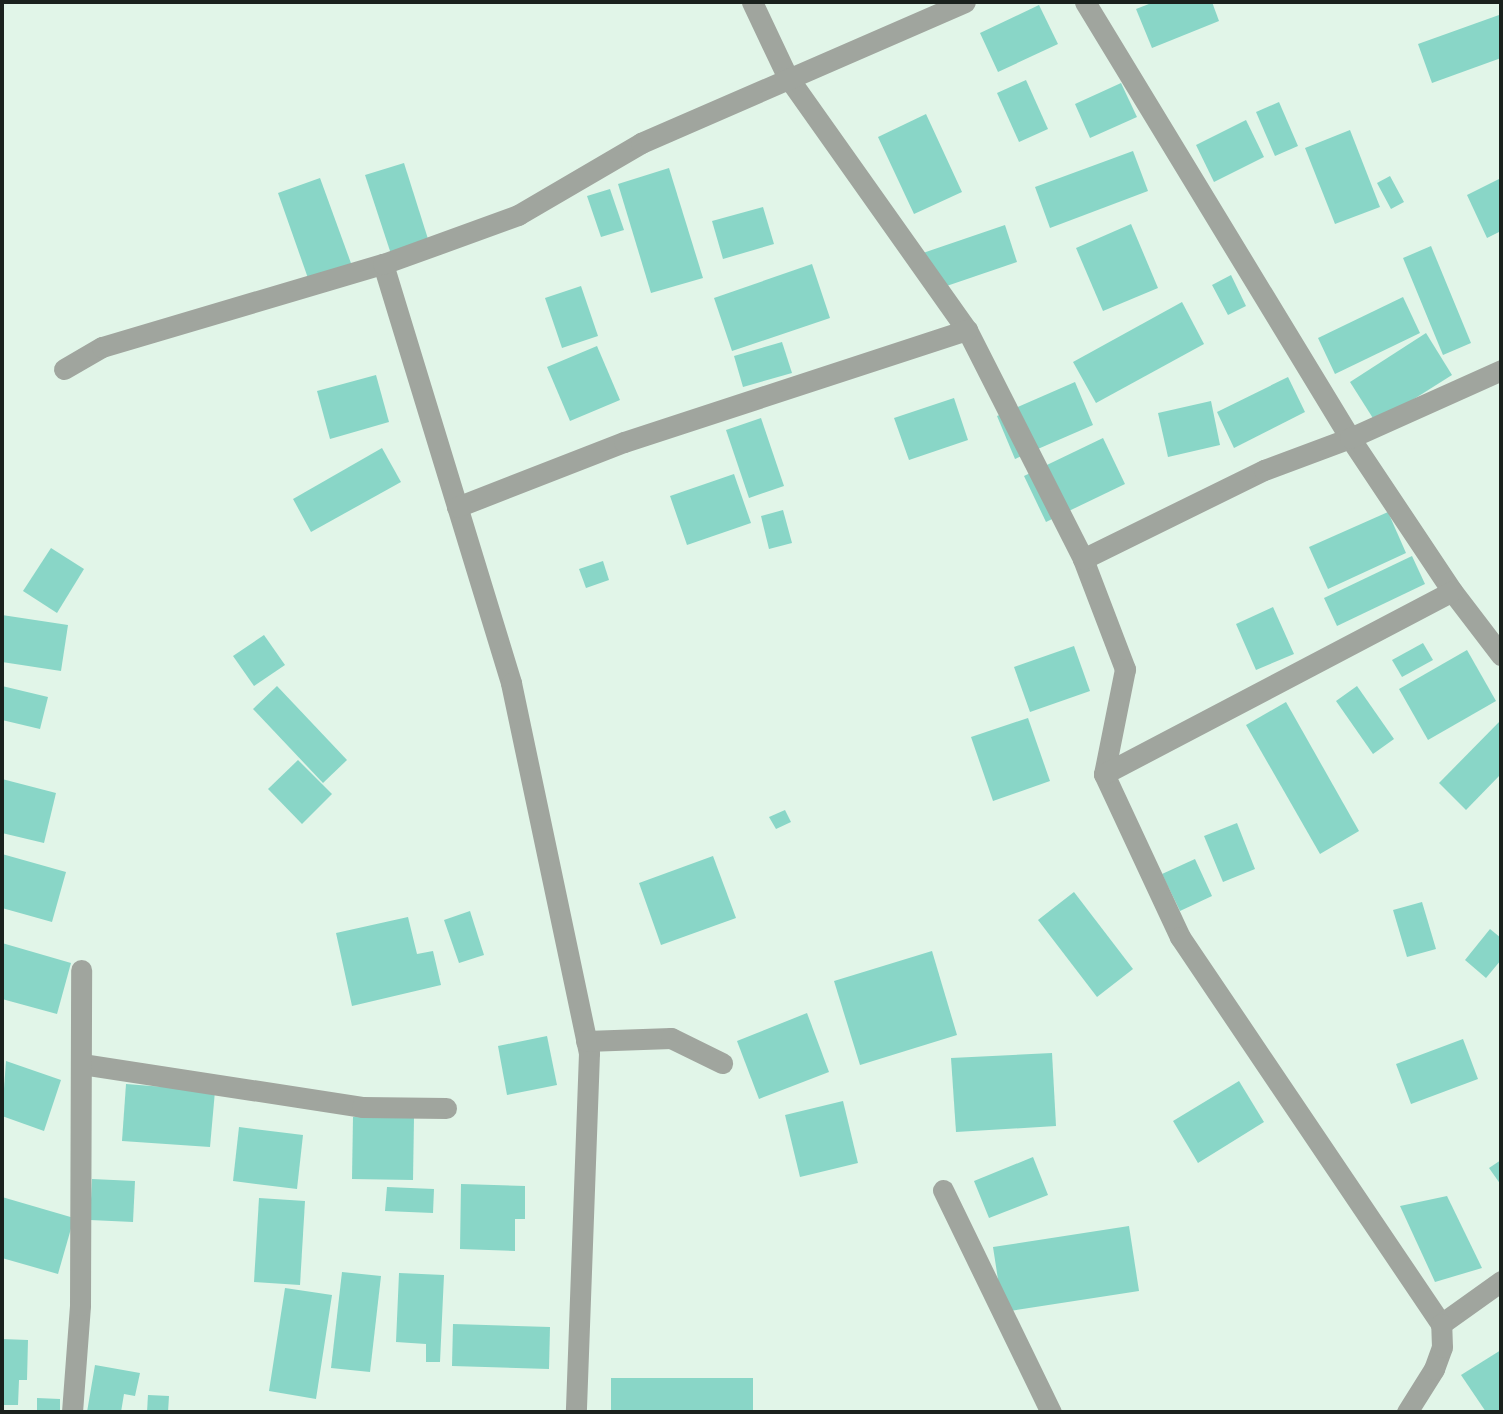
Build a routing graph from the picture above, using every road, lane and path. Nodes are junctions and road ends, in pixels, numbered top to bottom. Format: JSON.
{"nodes":[{"id":1,"x":752,"y":2,"type":"edge"},
{"id":2,"x":965,"y":2,"type":"edge"},
{"id":3,"x":1085,"y":2,"type":"edge"},
{"id":4,"x":787,"y":76,"type":"junction"},
{"id":5,"x":383,"y":264,"type":"junction"},
{"id":6,"x":967,"y":330,"type":"junction"},
{"id":7,"x":64,"y":369,"type":"dead end"},
{"id":8,"x":1501,"y":370,"type":"edge"},
{"id":9,"x":1350,"y":438,"type":"junction"},
{"id":10,"x":457,"y":507,"type":"junction"},
{"id":11,"x":1083,"y":559,"type":"junction"},
{"id":12,"x":1452,"y":591,"type":"junction"},
{"id":13,"x":1501,"y":654,"type":"edge"},
{"id":14,"x":1104,"y":774,"type":"junction"},
{"id":15,"x":80,"y":970,"type":"dead end"},
{"id":16,"x":586,"y":1041,"type":"junction"},
{"id":17,"x":722,"y":1063,"type":"dead end"},
{"id":18,"x":82,"y":1064,"type":"junction"},
{"id":19,"x":446,"y":1108,"type":"dead end"},
{"id":20,"x":943,"y":1190,"type":"dead end"},
{"id":21,"x":1501,"y":1281,"type":"edge"},
{"id":22,"x":1441,"y":1324,"type":"junction"},
{"id":23,"x":72,"y":1412,"type":"edge"},
{"id":24,"x":576,"y":1412,"type":"edge"},
{"id":25,"x":1052,"y":1412,"type":"edge"},
{"id":26,"x":1407,"y":1412,"type":"edge"}],
"edges":[{"from":1,"to":4,"type":"street"},
{"from":2,"to":4,"type":"street"},
{"from":3,"to":9,"type":"street"},
{"from":4,"to":5,"type":"street"},
{"from":4,"to":6,"type":"street"},
{"from":5,"to":7,"type":"street"},
{"from":5,"to":10,"type":"street"},
{"from":6,"to":10,"type":"street"},
{"from":6,"to":11,"type":"street"},
{"from":8,"to":9,"type":"street"},
{"from":9,"to":11,"type":"street"},
{"from":9,"to":12,"type":"street"},
{"from":10,"to":16,"type":"street"},
{"from":11,"to":14,"type":"street"},
{"from":12,"to":13,"type":"street"},
{"from":12,"to":14,"type":"street"},
{"from":14,"to":22,"type":"street"},
{"from":15,"to":18,"type":"street"},
{"from":16,"to":17,"type":"street"},
{"from":16,"to":24,"type":"street"},
{"from":18,"to":19,"type":"street"},
{"from":18,"to":23,"type":"street"},
{"from":20,"to":25,"type":"street"},
{"from":21,"to":22,"type":"street"},
{"from":22,"to":26,"type":"street"}]}
